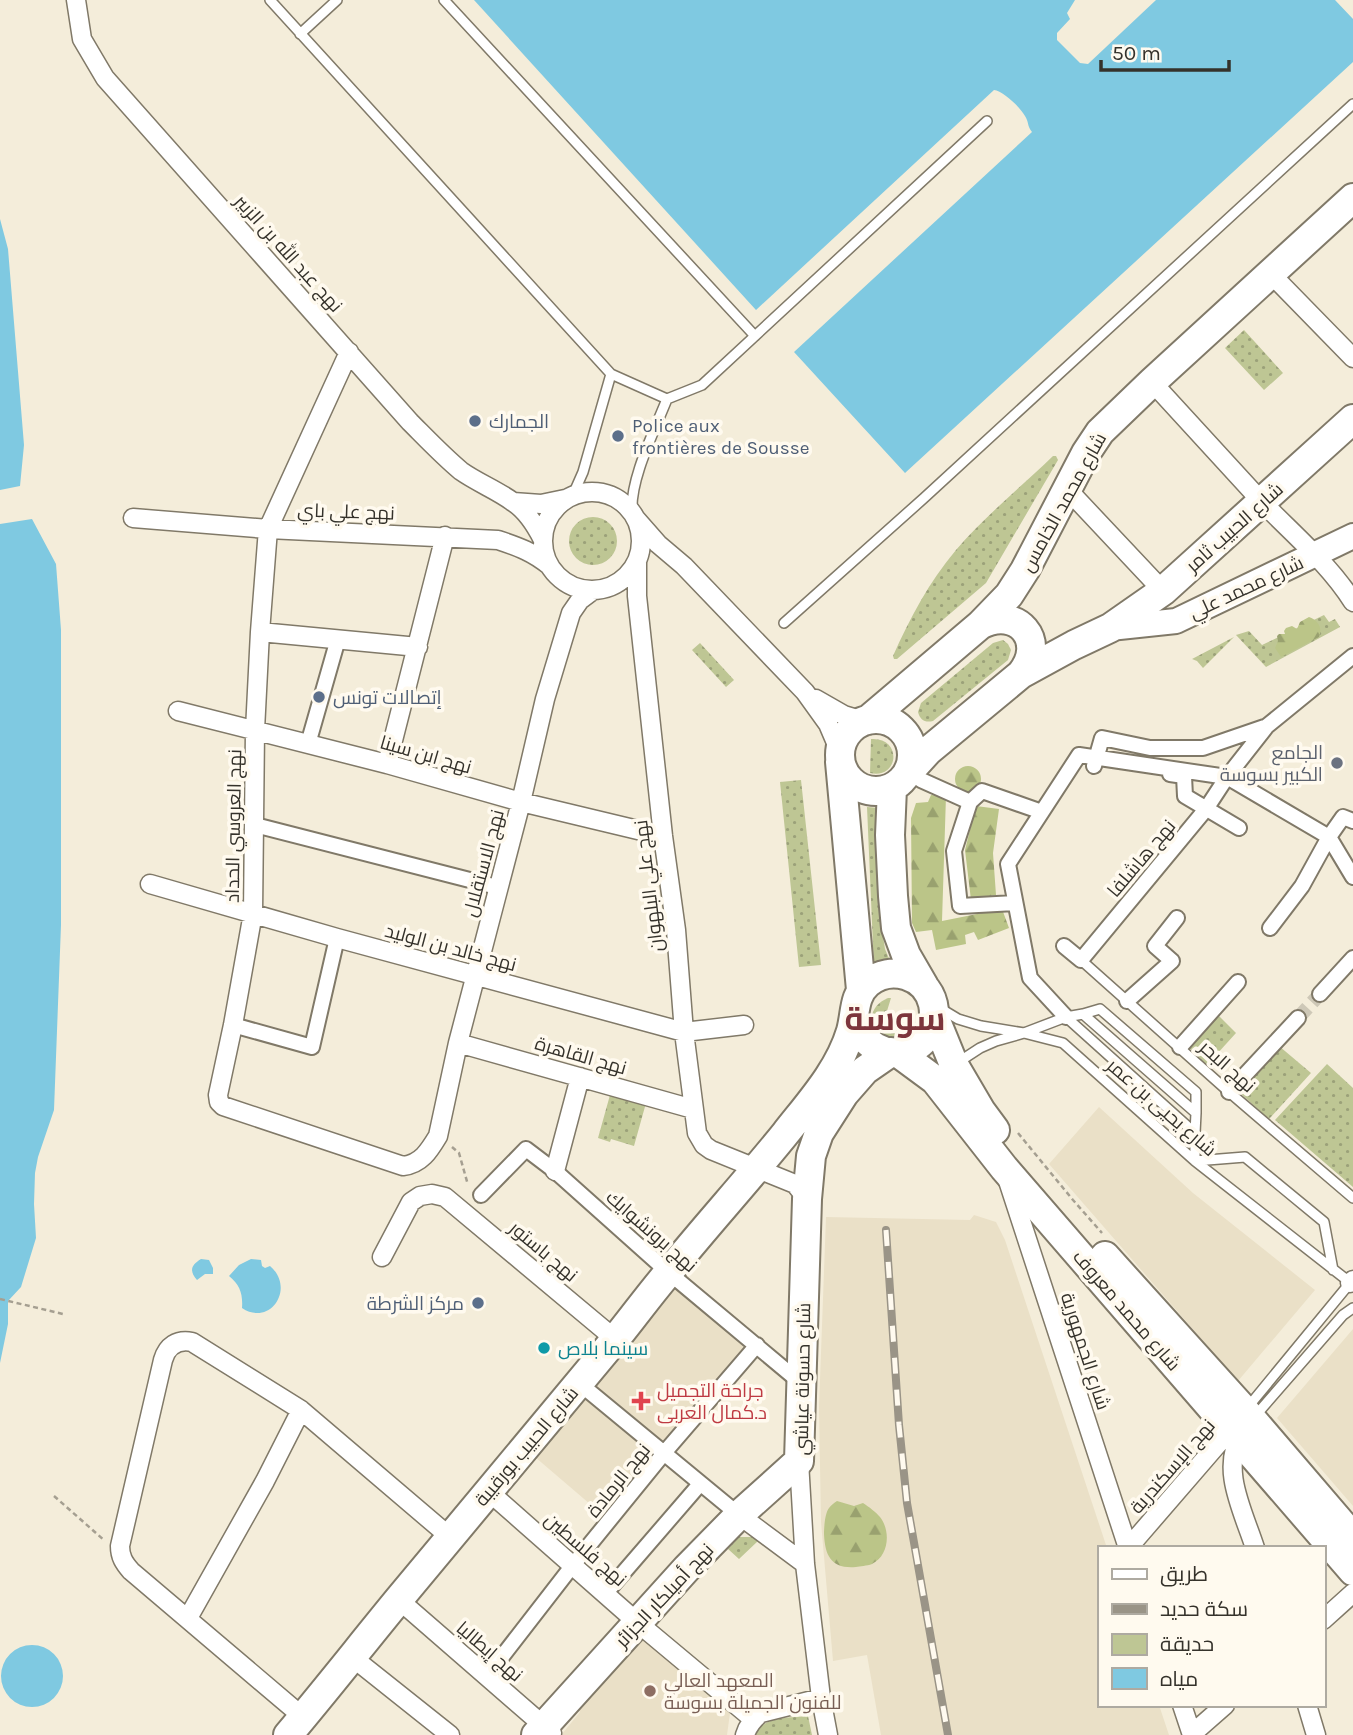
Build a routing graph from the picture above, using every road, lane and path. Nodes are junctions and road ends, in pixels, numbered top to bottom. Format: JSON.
{"nodes":[{"id":1,"x":76,"y":0,"type":"edge"},
{"id":2,"x":270,"y":0,"type":"edge"},
{"id":3,"x":337,"y":0,"type":"edge"},
{"id":4,"x":444,"y":0,"type":"edge"},
{"id":5,"x":300,"y":34,"type":"junction"},
{"id":6,"x":1353,"y":104,"type":"edge"},
{"id":7,"x":987,"y":121,"type":"dead end"},
{"id":8,"x":1353,"y":198,"type":"edge"},
{"id":9,"x":1271,"y":274,"type":"junction"},
{"id":10,"x":755,"y":336,"type":"junction"},
{"id":11,"x":349,"y":352,"type":"junction"},
{"id":12,"x":1353,"y":358,"type":"edge"},
{"id":13,"x":611,"y":374,"type":"junction"},
{"id":14,"x":1152,"y":382,"type":"junction"},
{"id":15,"x":667,"y":400,"type":"junction"},
{"id":16,"x":1353,"y":419,"type":"edge"},
{"id":17,"x":1068,"y":490,"type":"junction"},
{"id":18,"x":570,"y":498,"type":"junction"},
{"id":19,"x":513,"y":502,"type":"junction"},
{"id":20,"x":1262,"y":502,"type":"junction"},
{"id":21,"x":634,"y":515,"type":"junction"},
{"id":22,"x":133,"y":518,"type":"dead end"},
{"id":23,"x":268,"y":529,"type":"junction"},
{"id":24,"x":1353,"y":536,"type":"edge"},
{"id":25,"x":445,"y":537,"type":"junction"},
{"id":26,"x":543,"y":540,"type":"junction"},
{"id":27,"x":1314,"y":555,"type":"junction"},
{"id":28,"x":638,"y":558,"type":"junction"},
{"id":29,"x":550,"y":566,"type":"junction"},
{"id":30,"x":684,"y":566,"type":"junction"},
{"id":31,"x":563,"y":581,"type":"junction"},
{"id":32,"x":592,"y":590,"type":"junction"},
{"id":33,"x":1163,"y":591,"type":"junction"},
{"id":34,"x":1353,"y":602,"type":"edge"},
{"id":35,"x":571,"y":613,"type":"junction"},
{"id":36,"x":784,"y":623,"type":"dead end"},
{"id":37,"x":980,"y":625,"type":"junction"},
{"id":38,"x":1110,"y":628,"type":"junction"},
{"id":39,"x":260,"y":632,"type":"junction"},
{"id":40,"x":338,"y":639,"type":"junction"},
{"id":41,"x":418,"y":647,"type":"junction"},
{"id":42,"x":1353,"y":656,"type":"edge"},
{"id":43,"x":1021,"y":674,"type":"junction"},
{"id":44,"x":805,"y":692,"type":"junction"},
{"id":45,"x":178,"y":711,"type":"dead end"},
{"id":46,"x":866,"y":720,"type":"junction"},
{"id":47,"x":1266,"y":726,"type":"junction"},
{"id":48,"x":255,"y":730,"type":"junction"},
{"id":49,"x":308,"y":744,"type":"junction"},
{"id":50,"x":840,"y":757,"type":"junction"},
{"id":51,"x":1095,"y":762,"type":"junction"},
{"id":52,"x":387,"y":764,"type":"junction"},
{"id":53,"x":1227,"y":777,"type":"junction"},
{"id":54,"x":906,"y":781,"type":"junction"},
{"id":55,"x":521,"y":802,"type":"junction"},
{"id":56,"x":970,"y":802,"type":"junction"},
{"id":57,"x":1206,"y":809,"type":"junction"},
{"id":58,"x":1042,"y":812,"type":"junction"},
{"id":59,"x":1353,"y":821,"type":"edge"},
{"id":60,"x":255,"y":825,"type":"junction"},
{"id":61,"x":1239,"y":828,"type":"dead end"},
{"id":62,"x":663,"y":836,"type":"junction"},
{"id":63,"x":1329,"y":837,"type":"junction"},
{"id":64,"x":1353,"y":877,"type":"edge"},
{"id":65,"x":150,"y":884,"type":"dead end"},
{"id":66,"x":498,"y":887,"type":"junction"},
{"id":67,"x":1016,"y":903,"type":"junction"},
{"id":68,"x":253,"y":913,"type":"junction"},
{"id":69,"x":1177,"y":918,"type":"dead end"},
{"id":70,"x":1270,"y":928,"type":"dead end"},
{"id":71,"x":337,"y":938,"type":"junction"},
{"id":72,"x":1064,"y":946,"type":"dead end"},
{"id":73,"x":1353,"y":958,"type":"edge"},
{"id":74,"x":1081,"y":960,"type":"junction"},
{"id":75,"x":476,"y":975,"type":"junction"},
{"id":76,"x":1238,"y":982,"type":"dead end"},
{"id":77,"x":861,"y":990,"type":"junction"},
{"id":78,"x":1320,"y":993,"type":"tunnel mouth"},
{"id":79,"x":929,"y":1000,"type":"junction"},
{"id":80,"x":1127,"y":1000,"type":"junction"},
{"id":81,"x":1083,"y":1014,"type":"junction"},
{"id":82,"x":854,"y":1017,"type":"junction"},
{"id":83,"x":1066,"y":1017,"type":"junction"},
{"id":84,"x":1298,"y":1018,"type":"tunnel mouth"},
{"id":85,"x":744,"y":1025,"type":"dead end"},
{"id":86,"x":233,"y":1026,"type":"junction"},
{"id":87,"x":684,"y":1032,"type":"junction"},
{"id":88,"x":1024,"y":1033,"type":"junction"},
{"id":89,"x":458,"y":1043,"type":"junction"},
{"id":90,"x":1180,"y":1047,"type":"junction"},
{"id":91,"x":894,"y":1052,"type":"junction"},
{"id":92,"x":944,"y":1072,"type":"junction"},
{"id":93,"x":580,"y":1077,"type":"junction"},
{"id":94,"x":1229,"y":1091,"type":"junction"},
{"id":95,"x":693,"y":1108,"type":"junction"},
{"id":96,"x":1196,"y":1113,"type":"junction"},
{"id":97,"x":1017,"y":1132,"type":"dead end"},
{"id":98,"x":1195,"y":1133,"type":"junction"},
{"id":99,"x":438,"y":1136,"type":"junction"},
{"id":100,"x":420,"y":1160,"type":"joint"},
{"id":101,"x":1195,"y":1161,"type":"junction"},
{"id":102,"x":758,"y":1168,"type":"junction"},
{"id":103,"x":1004,"y":1168,"type":"junction"},
{"id":104,"x":555,"y":1171,"type":"junction"},
{"id":105,"x":481,"y":1195,"type":"joint"},
{"id":106,"x":1353,"y":1198,"type":"edge"},
{"id":107,"x":807,"y":1199,"type":"junction"},
{"id":108,"x":1106,"y":1238,"type":"dead end"},
{"id":109,"x":382,"y":1257,"type":"dead end"},
{"id":110,"x":1333,"y":1270,"type":"junction"},
{"id":111,"x":668,"y":1272,"type":"junction"},
{"id":112,"x":1352,"y":1283,"type":"edge"},
{"id":113,"x":0,"y":1299,"type":"edge"},
{"id":114,"x":1353,"y":1308,"type":"edge"},
{"id":115,"x":63,"y":1314,"type":"dead end"},
{"id":116,"x":615,"y":1339,"type":"junction"},
{"id":117,"x":757,"y":1345,"type":"junction"},
{"id":118,"x":579,"y":1383,"type":"junction"},
{"id":119,"x":803,"y":1384,"type":"junction"},
{"id":120,"x":301,"y":1410,"type":"junction"},
{"id":121,"x":1242,"y":1425,"type":"junction"},
{"id":122,"x":664,"y":1453,"type":"junction"},
{"id":123,"x":799,"y":1461,"type":"junction"},
{"id":124,"x":700,"y":1484,"type":"junction"},
{"id":125,"x":488,"y":1491,"type":"junction"},
{"id":126,"x":54,"y":1496,"type":"dead end"},
{"id":127,"x":739,"y":1516,"type":"junction"},
{"id":128,"x":450,"y":1537,"type":"junction"},
{"id":129,"x":1353,"y":1537,"type":"edge"},
{"id":130,"x":1127,"y":1546,"type":"edge"},
{"id":131,"x":1130,"y":1546,"type":"edge"},
{"id":132,"x":1254,"y":1546,"type":"edge"},
{"id":133,"x":120,"y":1555,"type":"junction"},
{"id":134,"x":805,"y":1564,"type":"junction"},
{"id":135,"x":573,"y":1565,"type":"junction"},
{"id":136,"x":1353,"y":1571,"type":"edge"},
{"id":137,"x":1353,"y":1593,"type":"edge"},
{"id":138,"x":605,"y":1594,"type":"junction"},
{"id":139,"x":399,"y":1600,"type":"junction"},
{"id":140,"x":188,"y":1618,"type":"junction"},
{"id":141,"x":1325,"y":1618,"type":"edge"},
{"id":142,"x":638,"y":1623,"type":"junction"},
{"id":143,"x":352,"y":1657,"type":"junction"},
{"id":144,"x":488,"y":1676,"type":"junction"},
{"id":145,"x":821,"y":1698,"type":"junction"},
{"id":146,"x":1183,"y":1707,"type":"edge"},
{"id":147,"x":1223,"y":1707,"type":"edge"},
{"id":148,"x":1308,"y":1707,"type":"edge"},
{"id":149,"x":296,"y":1726,"type":"edge"},
{"id":150,"x":749,"y":1727,"type":"edge"},
{"id":151,"x":545,"y":1732,"type":"edge"},
{"id":152,"x":450,"y":1735,"type":"edge"},
{"id":153,"x":828,"y":1735,"type":"edge"},
{"id":154,"x":1192,"y":1735,"type":"edge"},
{"id":155,"x":1317,"y":1735,"type":"edge"}],
"edges":[{"from":1,"to":11,"type":"street","name":"نهج عبد الله بن الزبير"},
{"from":2,"to":5,"type":"lane"},
{"from":3,"to":5,"type":"lane"},
{"from":4,"to":10,"type":"lane"},
{"from":5,"to":13,"type":"lane"},
{"from":6,"to":36,"type":"lane"},
{"from":7,"to":10,"type":"lane"},
{"from":8,"to":9,"type":"main road","name":"شارع محمد الخامس"},
{"from":9,"to":12,"type":"street"},
{"from":9,"to":14,"type":"main road","name":"شارع محمد الخامس"},
{"from":10,"to":15,"type":"lane"},
{"from":11,"to":19,"type":"street","name":"نهج عبد الله بن الزبير"},
{"from":11,"to":23,"type":"street","name":"نهج العروسي الحداد"},
{"from":13,"to":15,"type":"lane"},
{"from":13,"to":18,"type":"lane"},
{"from":14,"to":17,"type":"main road","name":"شارع محمد الخامس"},
{"from":14,"to":20,"type":"street"},
{"from":15,"to":21,"type":"lane"},
{"from":16,"to":20,"type":"main road","name":"شارع الحبيب ثامر"},
{"from":17,"to":33,"type":"street"},
{"from":17,"to":37,"type":"main road","name":"شارع محمد الخامس"},
{"from":18,"to":19,"type":"street","name":"نهج عبد الله بن الزبير"},
{"from":18,"to":21,"type":"street"},
{"from":18,"to":26,"type":"street"},
{"from":19,"to":26,"type":"street","name":"نهج عبد الله بن الزبير"},
{"from":20,"to":27,"type":"street"},
{"from":20,"to":33,"type":"main road","name":"شارع الحبيب ثامر"},
{"from":21,"to":28,"type":"street"},
{"from":21,"to":30,"type":"street"},
{"from":22,"to":23,"type":"street","name":"نهج علي باي"},
{"from":23,"to":25,"type":"street","name":"نهج علي باي"},
{"from":23,"to":39,"type":"street","name":"نهج العروسي الحداد"},
{"from":24,"to":27,"type":"main road","name":"شارع محمد علي"},
{"from":25,"to":29,"type":"street","name":"نهج علي باي"},
{"from":25,"to":41,"type":"street"},
{"from":26,"to":29,"type":"street"},
{"from":27,"to":34,"type":"street"},
{"from":27,"to":38,"type":"main road","name":"شارع محمد علي"},
{"from":28,"to":30,"type":"street"},
{"from":28,"to":32,"type":"street"},
{"from":28,"to":62,"type":"street","name":"نهج علي البلهوان"},
{"from":29,"to":31,"type":"street"},
{"from":30,"to":44,"type":"street"},
{"from":31,"to":32,"type":"street"},
{"from":31,"to":35,"type":"street"},
{"from":32,"to":35,"type":"street","name":"نهج الاستقلال"},
{"from":33,"to":38,"type":"main road","name":"شارع الحبيب ثامر"},
{"from":35,"to":55,"type":"street","name":"نهج الاستقلال"},
{"from":37,"to":43,"type":"main road"},
{"from":37,"to":46,"type":"main road","name":"شارع محمد الخامس"},
{"from":38,"to":43,"type":"main road","name":"شارع محمد علي"},
{"from":39,"to":40,"type":"street"},
{"from":39,"to":48,"type":"street","name":"نهج العروسي الحداد"},
{"from":40,"to":41,"type":"street"},
{"from":40,"to":49,"type":"street"},
{"from":41,"to":52,"type":"street"},
{"from":42,"to":47,"type":"street"},
{"from":43,"to":54,"type":"main road","name":"شارع محمد علي"},
{"from":44,"to":46,"type":"street"},
{"from":44,"to":50,"type":"street"},
{"from":45,"to":48,"type":"street","name":"نهج ابن سينا"},
{"from":46,"to":50,"type":"main road"},
{"from":46,"to":54,"type":"main road"},
{"from":47,"to":51,"type":"street"},
{"from":47,"to":53,"type":"street","name":"نهج هاشلفا"},
{"from":48,"to":49,"type":"street","name":"نهج ابن سينا"},
{"from":48,"to":60,"type":"street","name":"نهج العروسي الحداد"},
{"from":49,"to":52,"type":"street","name":"نهج ابن سينا"},
{"from":50,"to":54,"type":"main road"},
{"from":50,"to":77,"type":"main road"},
{"from":51,"to":53,"type":"street"},
{"from":51,"to":57,"type":"street"},
{"from":51,"to":58,"type":"street"},
{"from":52,"to":55,"type":"street","name":"نهج ابن سينا"},
{"from":53,"to":57,"type":"street","name":"نهج هاشلفا"},
{"from":53,"to":63,"type":"street"},
{"from":54,"to":56,"type":"street"},
{"from":54,"to":79,"type":"main road","name":"شارع محمد معروف"},
{"from":55,"to":62,"type":"street","name":"نهج ابن سينا"},
{"from":55,"to":66,"type":"street","name":"نهج الاستقلال"},
{"from":56,"to":58,"type":"street"},
{"from":56,"to":67,"type":"street"},
{"from":57,"to":61,"type":"street"},
{"from":57,"to":74,"type":"street","name":"نهج هاشلفا"},
{"from":58,"to":67,"type":"street"},
{"from":59,"to":63,"type":"street"},
{"from":60,"to":66,"type":"street"},
{"from":60,"to":68,"type":"street","name":"نهج العروسي الحداد"},
{"from":62,"to":87,"type":"street","name":"نهج علي البلهوان"},
{"from":63,"to":64,"type":"street"},
{"from":63,"to":70,"type":"street"},
{"from":65,"to":68,"type":"street","name":"نهج خالد بن الوليد"},
{"from":66,"to":75,"type":"street","name":"نهج الاستقلال"},
{"from":67,"to":83,"type":"street"},
{"from":68,"to":71,"type":"street","name":"نهج خالد بن الوليد"},
{"from":68,"to":86,"type":"street","name":"نهج العروسي الحداد"},
{"from":69,"to":80,"type":"street"},
{"from":71,"to":75,"type":"street","name":"نهج خالد بن الوليد"},
{"from":71,"to":86,"type":"street"},
{"from":72,"to":74,"type":"street"},
{"from":73,"to":78,"type":"street"},
{"from":74,"to":80,"type":"lane","name":"نهج البحر"},
{"from":75,"to":87,"type":"street","name":"نهج خالد بن الوليد"},
{"from":75,"to":89,"type":"street","name":"نهج الاستقلال"},
{"from":76,"to":90,"type":"street"},
{"from":77,"to":79,"type":"main road"},
{"from":77,"to":82,"type":"main road"},
{"from":79,"to":88,"type":"lane","name":"شارع يحيى بن عمر"},
{"from":79,"to":91,"type":"main road"},
{"from":79,"to":92,"type":"main road","name":"شارع محمد معروف"},
{"from":80,"to":90,"type":"lane","name":"نهج البحر"},
{"from":81,"to":83,"type":"lane"},
{"from":81,"to":96,"type":"lane"},
{"from":81,"to":96,"type":"lane"},
{"from":82,"to":91,"type":"main road"},
{"from":82,"to":102,"type":"main road","name":"شارع الحبيب بورقيبة"},
{"from":83,"to":88,"type":"lane"},
{"from":83,"to":98,"type":"lane"},
{"from":84,"to":94,"type":"street"},
{"from":85,"to":87,"type":"street","name":"نهج خالد بن الوليد"},
{"from":86,"to":100,"type":"street","name":"نهج العروسي الحداد"},
{"from":87,"to":95,"type":"street","name":"نهج علي البلهوان"},
{"from":88,"to":92,"type":"lane"},
{"from":88,"to":101,"type":"lane","name":"شارع يحيى بن عمر"},
{"from":89,"to":93,"type":"street","name":"نهج القاهرة"},
{"from":89,"to":99,"type":"street","name":"نهج الاستقلال"},
{"from":90,"to":94,"type":"lane","name":"نهج البحر"},
{"from":91,"to":92,"type":"main road","name":"شارع محمد معروف"},
{"from":91,"to":107,"type":"main road","name":"شارع حسونة عياشي"},
{"from":92,"to":103,"type":"main road","name":"شارع محمد معروف"},
{"from":92,"to":121,"type":"main road","name":"شارع محمد معروف"},
{"from":93,"to":95,"type":"street","name":"نهج القاهرة"},
{"from":93,"to":104,"type":"street"},
{"from":94,"to":106,"type":"lane","name":"نهج البحر"},
{"from":95,"to":102,"type":"street","name":"نهج علي البلهوان"},
{"from":96,"to":98,"type":"lane"},
{"from":97,"to":108,"type":"path"},
{"from":98,"to":101,"type":"lane"},
{"from":99,"to":100,"type":"street","name":"نهج الاستقلال"},
{"from":99,"to":105,"type":"path"},
{"from":101,"to":110,"type":"lane","name":"شارع يحيى بن عمر"},
{"from":101,"to":110,"type":"lane"},
{"from":102,"to":107,"type":"street"},
{"from":102,"to":111,"type":"main road","name":"شارع الحبيب بورقيبة"},
{"from":103,"to":121,"type":"main road","name":"شارع محمد معروف"},
{"from":103,"to":130,"type":"street","name":"شارع الجمهورية"},
{"from":104,"to":105,"type":"street","name":"نهج برونشوايك"},
{"from":104,"to":111,"type":"street","name":"نهج برونشوايك"},
{"from":107,"to":119,"type":"main road","name":"شارع حسونة عياشي"},
{"from":109,"to":116,"type":"street","name":"نهج باستور"},
{"from":110,"to":112,"type":"lane","name":"شارع يحيى بن عمر"},
{"from":111,"to":116,"type":"main road","name":"شارع الحبيب بورقيبة"},
{"from":111,"to":117,"type":"street","name":"نهج برونشوايك"},
{"from":112,"to":121,"type":"lane"},
{"from":113,"to":115,"type":"path"},
{"from":114,"to":121,"type":"lane"},
{"from":116,"to":118,"type":"main road","name":"شارع الحبيب بورقيبة"},
{"from":117,"to":119,"type":"street","name":"نهج برونشوايك"},
{"from":117,"to":122,"type":"street","name":"نهج الرمادة"},
{"from":118,"to":122,"type":"street"},
{"from":118,"to":125,"type":"main road","name":"شارع الحبيب بورقيبة"},
{"from":119,"to":123,"type":"main road","name":"شارع حسونة عياشي"},
{"from":120,"to":128,"type":"street"},
{"from":120,"to":133,"type":"street"},
{"from":120,"to":140,"type":"street"},
{"from":121,"to":129,"type":"main road","name":"شارع محمد معروف"},
{"from":121,"to":131,"type":"street","name":"نهج الإسكندرية"},
{"from":121,"to":132,"type":"street"},
{"from":121,"to":136,"type":"main road","name":"شارع محمد معروف"},
{"from":122,"to":124,"type":"street"},
{"from":122,"to":135,"type":"street","name":"نهج الرمادة"},
{"from":123,"to":127,"type":"main road","name":"نهج أميلكار الجزائر"},
{"from":123,"to":134,"type":"street","name":"شارع حسونة عياشي"},
{"from":124,"to":127,"type":"street"},
{"from":124,"to":138,"type":"street"},
{"from":125,"to":128,"type":"main road","name":"شارع الحبيب بورقيبة"},
{"from":125,"to":135,"type":"street","name":"نهج فلسطين"},
{"from":126,"to":133,"type":"path"},
{"from":127,"to":134,"type":"street"},
{"from":127,"to":142,"type":"main road","name":"نهج أميلكار الجزائر"},
{"from":128,"to":139,"type":"main road","name":"شارع الحبيب بورقيبة"},
{"from":133,"to":140,"type":"street"},
{"from":134,"to":145,"type":"street","name":"شارع حسونة عياشي"},
{"from":135,"to":138,"type":"street","name":"نهج فلسطين"},
{"from":135,"to":144,"type":"street","name":"نهج الرمادة"},
{"from":137,"to":141,"type":"street"},
{"from":138,"to":142,"type":"street","name":"نهج فلسطين"},
{"from":139,"to":143,"type":"main road","name":"شارع الحبيب بورقيبة"},
{"from":139,"to":144,"type":"street","name":"نهج إيطاليا"},
{"from":140,"to":149,"type":"street"},
{"from":142,"to":150,"type":"street","name":"نهج فلسطين"},
{"from":142,"to":151,"type":"main road","name":"نهج أميلكار الجزائر"},
{"from":143,"to":149,"type":"main road","name":"شارع الحبيب بورقيبة"},
{"from":143,"to":152,"type":"street"},
{"from":144,"to":151,"type":"street","name":"نهج إيطاليا"},
{"from":145,"to":150,"type":"street"},
{"from":145,"to":153,"type":"street","name":"شارع حسونة عياشي"},
{"from":146,"to":154,"type":"street"},
{"from":147,"to":154,"type":"street"},
{"from":148,"to":155,"type":"street"}]}
